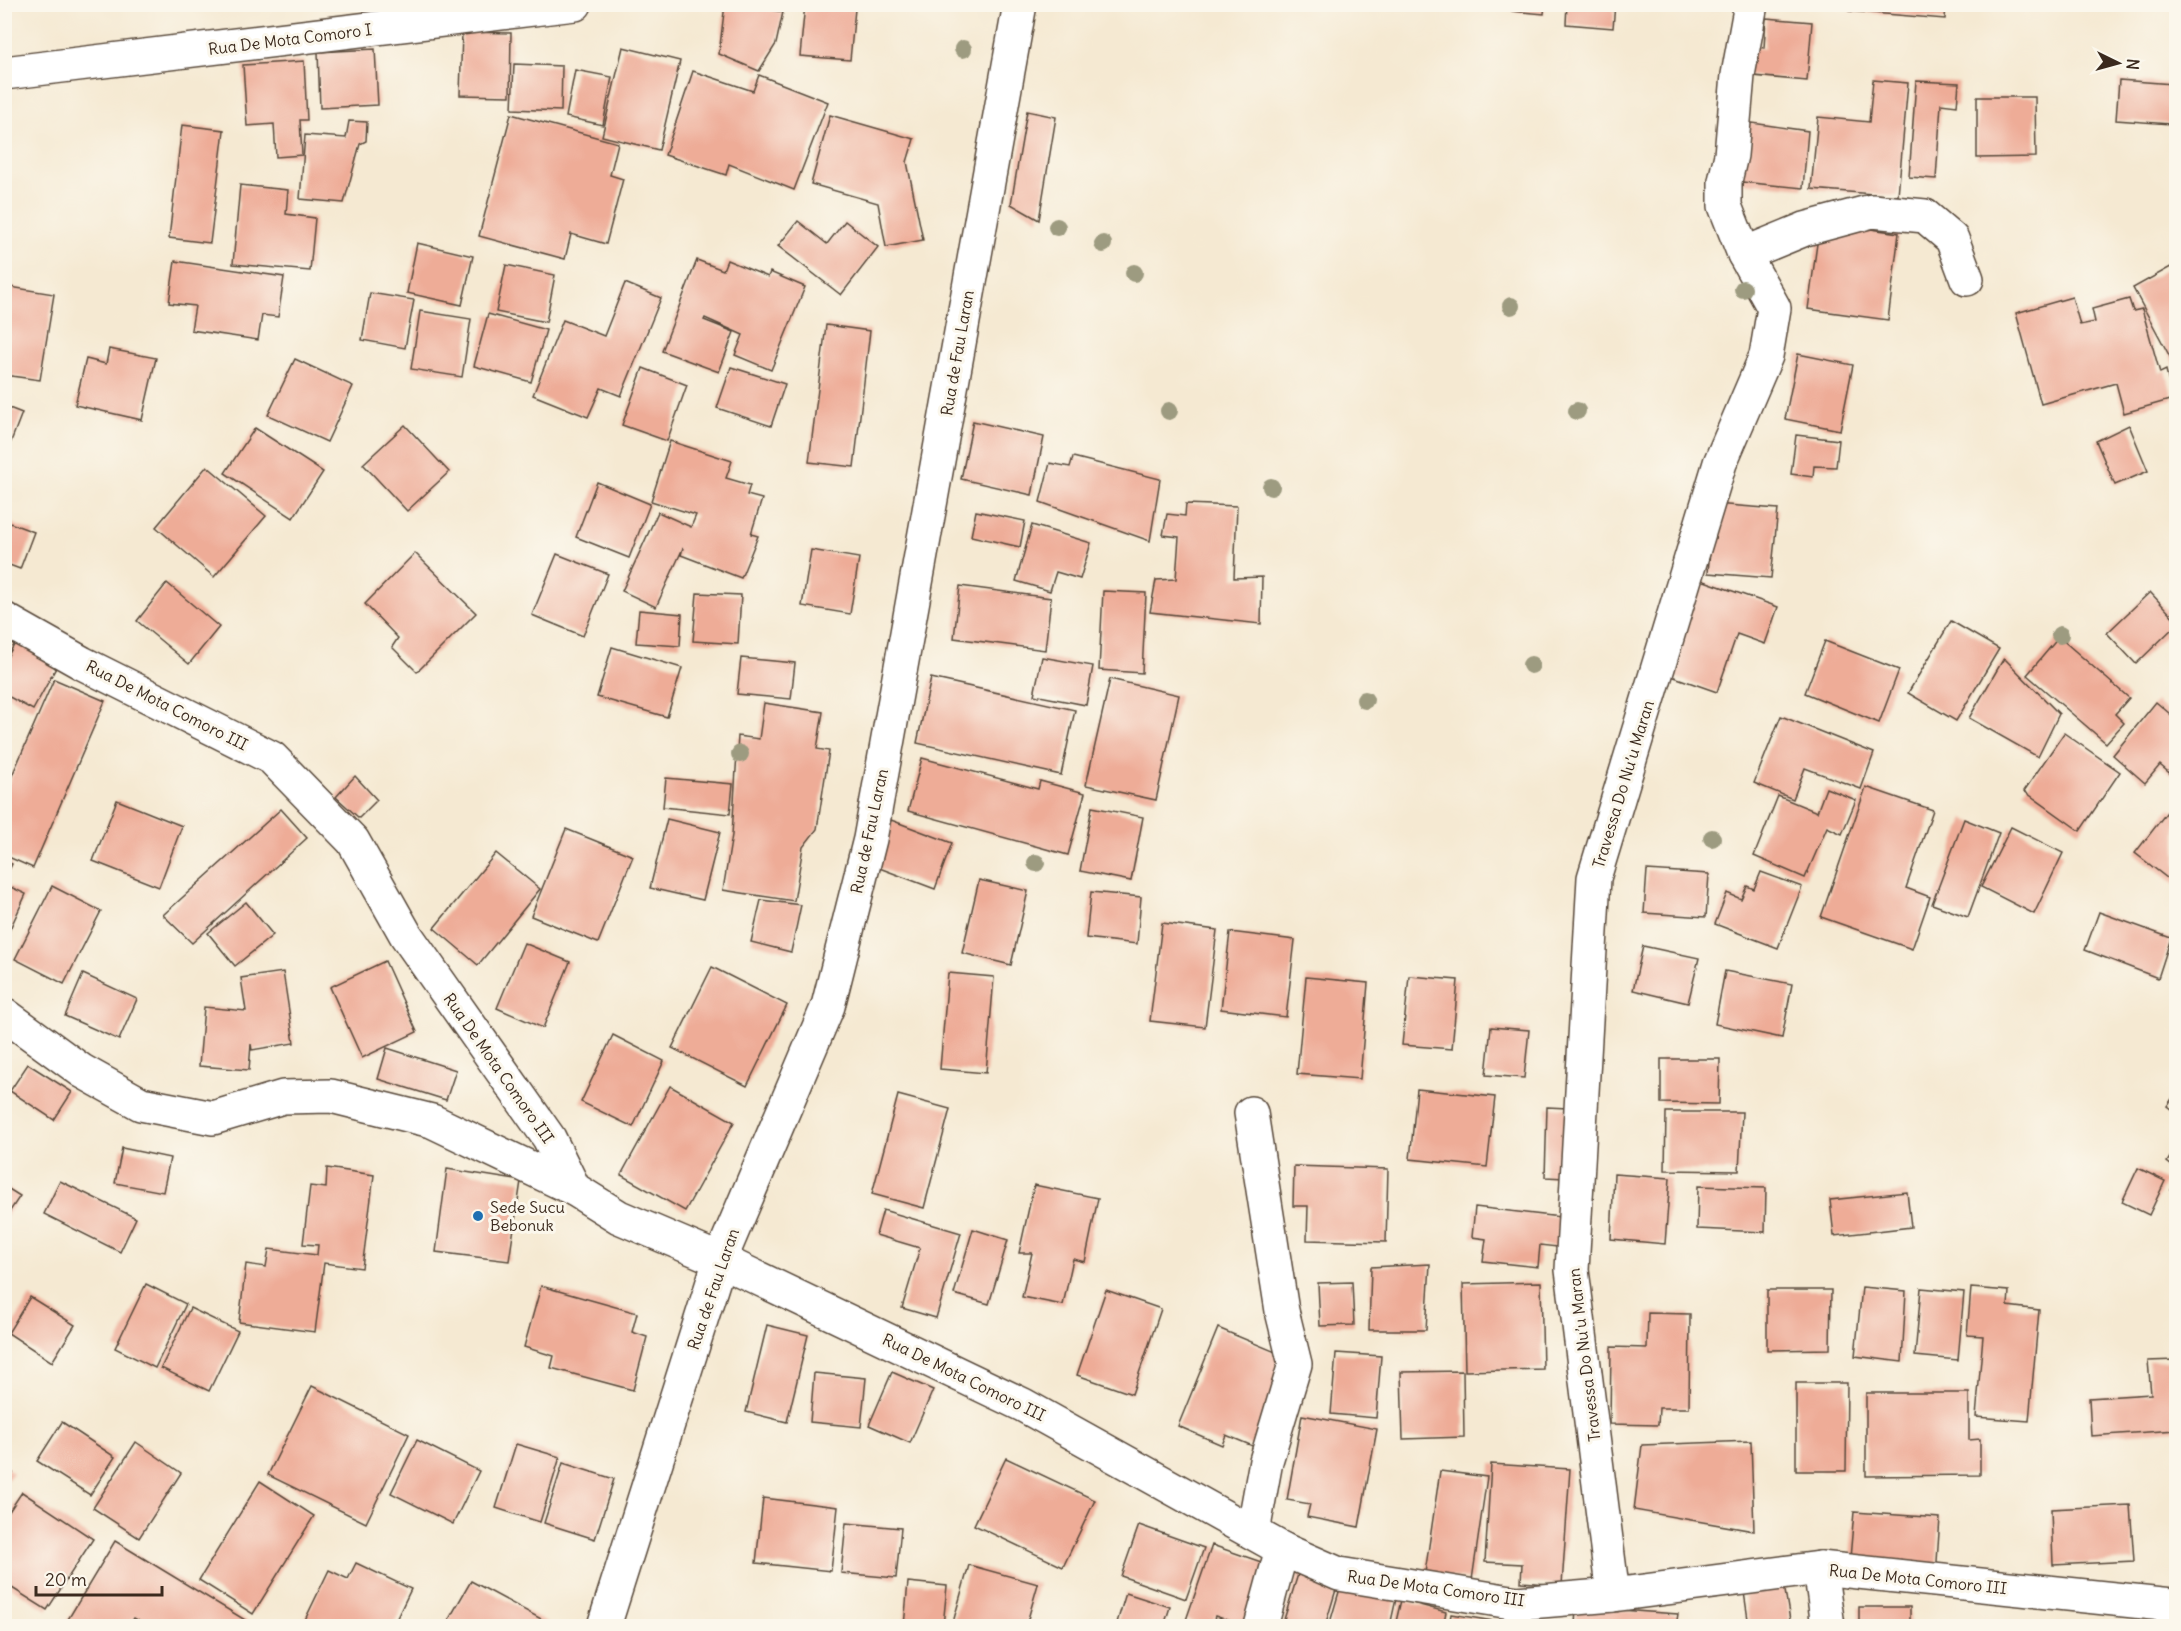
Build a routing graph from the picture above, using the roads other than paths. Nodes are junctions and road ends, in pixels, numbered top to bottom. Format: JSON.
{"nodes":[{"id":1,"x":575,"y":4,"type":"edge"},
{"id":2,"x":1020,"y":4,"type":"edge"},
{"id":3,"x":1751,"y":4,"type":"edge"},
{"id":4,"x":4,"y":73,"type":"edge"},
{"id":5,"x":1744,"y":254,"type":"junction"},
{"id":6,"x":1967,"y":279,"type":"dead end"},
{"id":7,"x":4,"y":619,"type":"edge"},
{"id":8,"x":4,"y":1014,"type":"edge"},
{"id":9,"x":1251,"y":1113,"type":"dead end"},
{"id":10,"x":574,"y":1189,"type":"junction"},
{"id":11,"x":720,"y":1260,"type":"junction"},
{"id":12,"x":1252,"y":1532,"type":"junction"},
{"id":13,"x":1282,"y":1549,"type":"junction"},
{"id":14,"x":1820,"y":1568,"type":"junction"},
{"id":15,"x":1613,"y":1595,"type":"junction"},
{"id":16,"x":2172,"y":1605,"type":"dead end"},
{"id":17,"x":604,"y":1626,"type":"edge"},
{"id":18,"x":1262,"y":1626,"type":"edge"},
{"id":19,"x":1828,"y":1626,"type":"edge"}],
"edges":[{"from":1,"to":4,"type":"street","name":"Rua De Mota Comoro I"},
{"from":2,"to":11,"type":"street","name":"Rua de Fau Laran"},
{"from":3,"to":5,"type":"street","name":"Travessa Do Nu’u Maran"},
{"from":5,"to":6,"type":"street"},
{"from":5,"to":15,"type":"street","name":"Travessa Do Nu’u Maran"},
{"from":7,"to":10,"type":"street","name":"Rua De Mota Comoro III"},
{"from":8,"to":10,"type":"street"},
{"from":9,"to":12,"type":"street"},
{"from":10,"to":11,"type":"street","name":"Rua De Mota Comoro III"},
{"from":11,"to":12,"type":"street","name":"Rua De Mota Comoro III"},
{"from":11,"to":17,"type":"street","name":"Rua de Fau Laran"},
{"from":12,"to":13,"type":"street","name":"Rua De Mota Comoro III"},
{"from":13,"to":15,"type":"street","name":"Rua De Mota Comoro III"},
{"from":13,"to":18,"type":"street"},
{"from":14,"to":15,"type":"street","name":"Rua De Mota Comoro III"},
{"from":14,"to":16,"type":"street","name":"Rua De Mota Comoro III"},
{"from":14,"to":19,"type":"street"}]}
